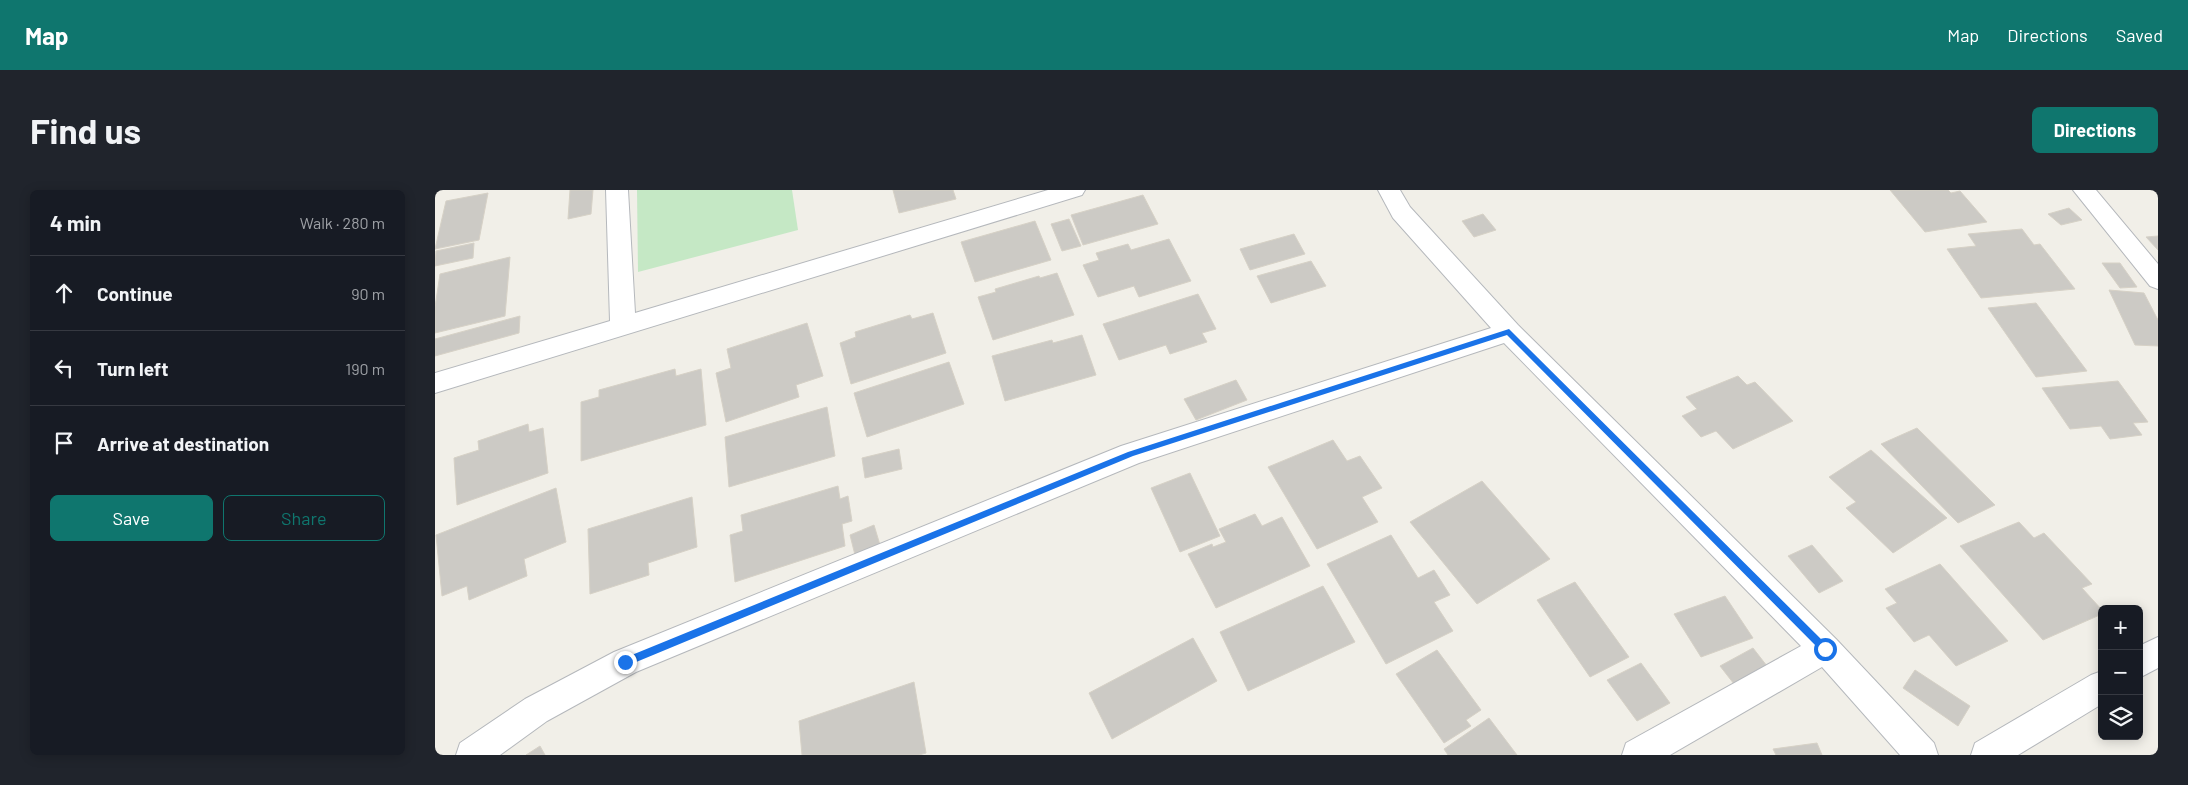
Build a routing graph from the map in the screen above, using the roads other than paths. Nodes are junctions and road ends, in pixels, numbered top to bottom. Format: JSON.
{"nodes":[{"id":1,"x":617,"y":190,"type":"edge"},
{"id":2,"x":1074,"y":190,"type":"edge"},
{"id":3,"x":1389,"y":190,"type":"edge"},
{"id":4,"x":2084,"y":190,"type":"edge"},
{"id":5,"x":2158,"y":280,"type":"edge"},
{"id":6,"x":623,"y":327,"type":"junction"},
{"id":7,"x":1509,"y":332,"type":"junction"},
{"id":8,"x":435,"y":383,"type":"edge"},
{"id":9,"x":1825,"y":649,"type":"junction"},
{"id":10,"x":2158,"y":652,"type":"edge"},
{"id":11,"x":2143,"y":661,"type":"edge"},
{"id":12,"x":2098,"y":688,"type":"edge"},
{"id":13,"x":473,"y":755,"type":"edge"},
{"id":14,"x":1637,"y":755,"type":"edge"},
{"id":15,"x":1922,"y":755,"type":"edge"},
{"id":16,"x":1987,"y":755,"type":"edge"}],
"edges":[{"from":1,"to":6,"type":"street"},
{"from":2,"to":6,"type":"street"},
{"from":3,"to":7,"type":"street"},
{"from":4,"to":5,"type":"street"},
{"from":6,"to":8,"type":"street"},
{"from":7,"to":9,"type":"street"},
{"from":7,"to":13,"type":"street"},
{"from":9,"to":14,"type":"street"},
{"from":9,"to":15,"type":"street"},
{"from":10,"to":11,"type":"street"},
{"from":12,"to":16,"type":"street"}]}
